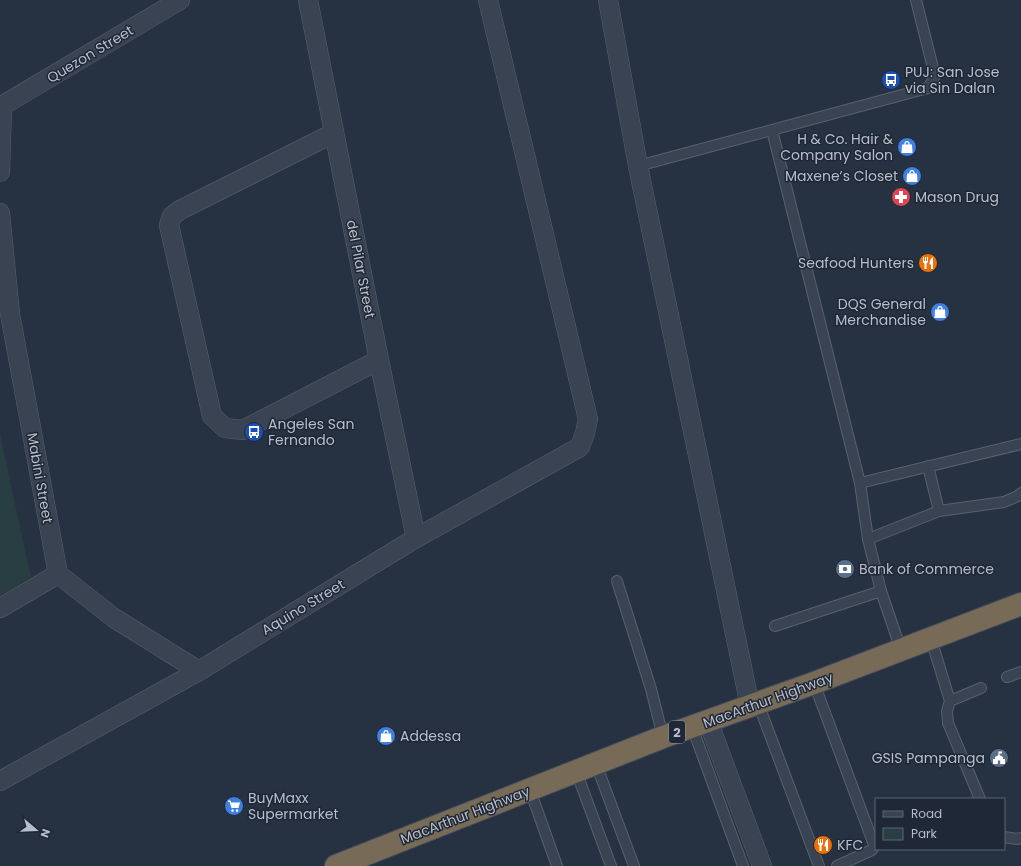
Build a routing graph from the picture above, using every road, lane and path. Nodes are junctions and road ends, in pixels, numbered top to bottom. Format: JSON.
{"nodes":[{"id":1,"x":180,"y":0,"type":"edge"},
{"id":2,"x":308,"y":0,"type":"edge"},
{"id":3,"x":488,"y":0,"type":"edge"},
{"id":4,"x":608,"y":0,"type":"edge"},
{"id":5,"x":916,"y":0,"type":"edge"},
{"id":6,"x":1,"y":107,"type":"edge"},
{"id":7,"x":772,"y":130,"type":"junction"},
{"id":8,"x":334,"y":133,"type":"junction"},
{"id":9,"x":638,"y":166,"type":"junction"},
{"id":10,"x":0,"y":172,"type":"edge"},
{"id":11,"x":0,"y":213,"type":"edge"},
{"id":12,"x":5,"y":316,"type":"edge"},
{"id":13,"x":379,"y":360,"type":"junction"},
{"id":14,"x":1021,"y":444,"type":"edge"},
{"id":15,"x":928,"y":466,"type":"junction"},
{"id":16,"x":860,"y":483,"type":"junction"},
{"id":17,"x":1021,"y":493,"type":"edge"},
{"id":18,"x":939,"y":511,"type":"junction"},
{"id":19,"x":416,"y":538,"type":"junction"},
{"id":20,"x":868,"y":539,"type":"junction"},
{"id":21,"x":58,"y":574,"type":"junction"},
{"id":22,"x":617,"y":581,"type":"dead end"},
{"id":23,"x":881,"y":591,"type":"junction"},
{"id":24,"x":1021,"y":604,"type":"edge"},
{"id":25,"x":0,"y":608,"type":"edge"},
{"id":26,"x":775,"y":626,"type":"dead end"},
{"id":27,"x":931,"y":638,"type":"junction"},
{"id":28,"x":901,"y":650,"type":"junction"},
{"id":29,"x":199,"y":670,"type":"junction"},
{"id":30,"x":1021,"y":672,"type":"edge"},
{"id":31,"x":1007,"y":677,"type":"dead end"},
{"id":32,"x":814,"y":683,"type":"junction"},
{"id":33,"x":981,"y":688,"type":"dead end"},
{"id":34,"x":950,"y":701,"type":"junction"},
{"id":35,"x":754,"y":705,"type":"junction"},
{"id":36,"x":700,"y":724,"type":"junction"},
{"id":37,"x":663,"y":737,"type":"junction"},
{"id":38,"x":586,"y":768,"type":"junction"},
{"id":39,"x":0,"y":781,"type":"edge"},
{"id":40,"x":530,"y":790,"type":"junction"},
{"id":41,"x":980,"y":798,"type":"edge"},
{"id":42,"x":1005,"y":838,"type":"edge"},
{"id":43,"x":1021,"y":838,"type":"edge"},
{"id":44,"x":336,"y":866,"type":"edge"},
{"id":45,"x":557,"y":866,"type":"edge"},
{"id":46,"x":611,"y":866,"type":"edge"},
{"id":47,"x":634,"y":866,"type":"edge"},
{"id":48,"x":743,"y":866,"type":"edge"},
{"id":49,"x":762,"y":866,"type":"edge"},
{"id":50,"x":819,"y":866,"type":"edge"},
{"id":51,"x":837,"y":866,"type":"edge"}],
"edges":[{"from":1,"to":6,"type":"street","name":"Quezon Street"},
{"from":2,"to":8,"type":"street","name":"del Pilar Street"},
{"from":3,"to":19,"type":"street","name":"Aquino Street"},
{"from":4,"to":9,"type":"street"},
{"from":5,"to":7,"type":"lane"},
{"from":6,"to":10,"type":"street"},
{"from":7,"to":9,"type":"lane"},
{"from":7,"to":16,"type":"lane"},
{"from":8,"to":13,"type":"street","name":"del Pilar Street"},
{"from":8,"to":13,"type":"street"},
{"from":9,"to":35,"type":"street"},
{"from":11,"to":12,"type":"street","name":"Mabini Street"},
{"from":12,"to":21,"type":"street","name":"Mabini Street"},
{"from":13,"to":19,"type":"street","name":"del Pilar Street"},
{"from":14,"to":15,"type":"lane"},
{"from":15,"to":16,"type":"lane"},
{"from":15,"to":18,"type":"lane"},
{"from":16,"to":20,"type":"lane"},
{"from":17,"to":18,"type":"lane"},
{"from":18,"to":20,"type":"lane"},
{"from":19,"to":29,"type":"street","name":"Aquino Street"},
{"from":20,"to":23,"type":"lane"},
{"from":21,"to":25,"type":"street"},
{"from":21,"to":29,"type":"street"},
{"from":22,"to":37,"type":"lane"},
{"from":23,"to":26,"type":"lane"},
{"from":23,"to":28,"type":"lane"},
{"from":24,"to":27,"type":"highway","name":"MacArthur Highway","number":"2"},
{"from":27,"to":28,"type":"highway","name":"MacArthur Highway","number":"2"},
{"from":27,"to":34,"type":"lane"},
{"from":28,"to":32,"type":"highway","name":"MacArthur Highway","number":"2"},
{"from":29,"to":39,"type":"street","name":"Aquino Street"},
{"from":30,"to":31,"type":"lane"},
{"from":32,"to":35,"type":"highway","name":"MacArthur Highway","number":"2"},
{"from":32,"to":51,"type":"lane"},
{"from":33,"to":34,"type":"lane"},
{"from":34,"to":41,"type":"lane"},
{"from":35,"to":36,"type":"highway","name":"MacArthur Highway","number":"2"},
{"from":35,"to":50,"type":"lane"},
{"from":36,"to":37,"type":"highway","name":"MacArthur Highway","number":"2"},
{"from":36,"to":48,"type":"lane"},
{"from":36,"to":49,"type":"street"},
{"from":37,"to":38,"type":"highway","name":"MacArthur Highway","number":"2"},
{"from":38,"to":40,"type":"highway","name":"MacArthur Highway","number":"2"},
{"from":38,"to":46,"type":"lane"},
{"from":38,"to":47,"type":"lane"},
{"from":40,"to":44,"type":"highway","name":"MacArthur Highway","number":"2"},
{"from":40,"to":45,"type":"lane"},
{"from":42,"to":43,"type":"lane"}]}
